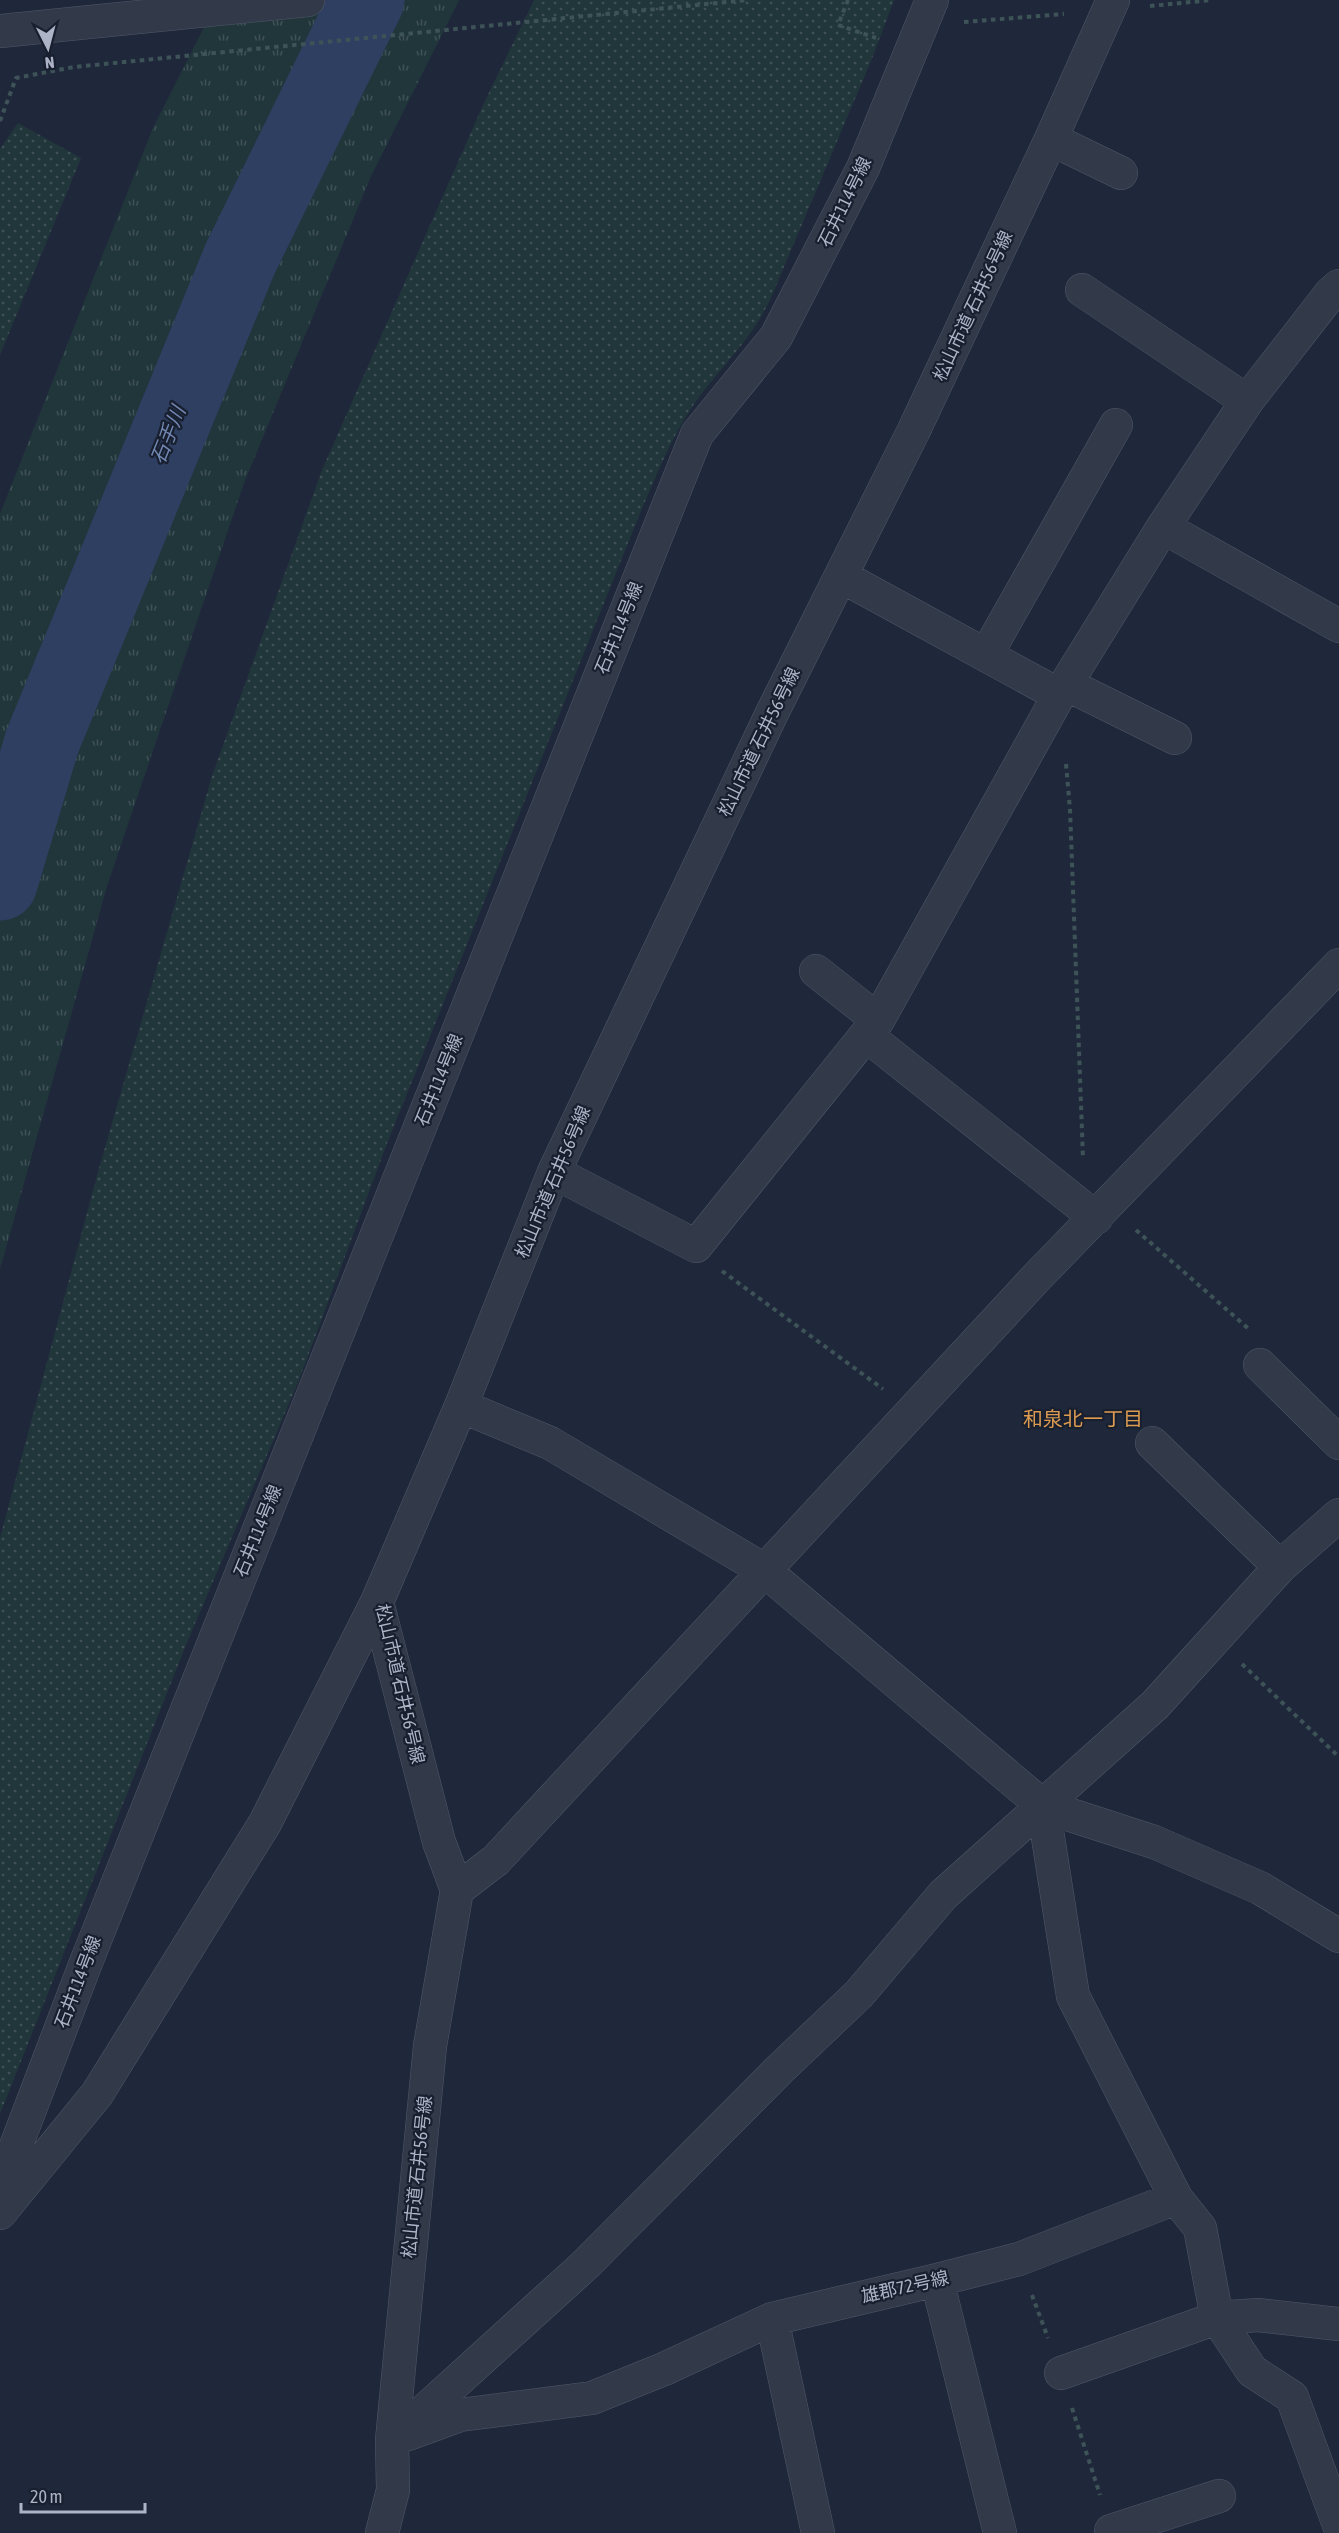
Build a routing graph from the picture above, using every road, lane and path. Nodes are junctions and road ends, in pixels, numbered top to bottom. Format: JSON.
{"nodes":[{"id":1,"x":308,"y":0,"type":"edge"},
{"id":2,"x":747,"y":0,"type":"edge"},
{"id":3,"x":848,"y":0,"type":"edge"},
{"id":4,"x":932,"y":0,"type":"edge"},
{"id":5,"x":1113,"y":0,"type":"edge"},
{"id":6,"x":838,"y":25,"type":"dead end"},
{"id":7,"x":0,"y":32,"type":"edge"},
{"id":8,"x":0,"y":121,"type":"edge"},
{"id":9,"x":1051,"y":139,"type":"junction"},
{"id":10,"x":1121,"y":173,"type":"dead end"},
{"id":11,"x":1339,"y":286,"type":"edge"},
{"id":12,"x":1082,"y":291,"type":"dead end"},
{"id":13,"x":1247,"y":401,"type":"junction"},
{"id":14,"x":1116,"y":425,"type":"dead end"},
{"id":15,"x":1163,"y":527,"type":"junction"},
{"id":16,"x":841,"y":576,"type":"junction"},
{"id":17,"x":1339,"y":626,"type":"edge"},
{"id":18,"x":986,"y":655,"type":"junction"},
{"id":19,"x":1062,"y":689,"type":"junction"},
{"id":20,"x":1175,"y":738,"type":"dead end"},
{"id":21,"x":1066,"y":763,"type":"dead end"},
{"id":22,"x":1339,"y":965,"type":"edge"},
{"id":23,"x":816,"y":971,"type":"dead end"},
{"id":24,"x":872,"y":1028,"type":"junction"},
{"id":25,"x":554,"y":1172,"type":"junction"},
{"id":26,"x":1096,"y":1211,"type":"junction"},
{"id":27,"x":696,"y":1246,"type":"junction"},
{"id":28,"x":1260,"y":1365,"type":"joint"},
{"id":29,"x":461,"y":1406,"type":"junction"},
{"id":30,"x":913,"y":1411,"type":"junction"},
{"id":31,"x":1152,"y":1443,"type":"dead end"},
{"id":32,"x":1339,"y":1443,"type":"edge"},
{"id":33,"x":1339,"y":1515,"type":"edge"},
{"id":34,"x":1280,"y":1567,"type":"junction"},
{"id":35,"x":764,"y":1570,"type":"junction"},
{"id":36,"x":377,"y":1602,"type":"junction"},
{"id":37,"x":1215,"y":1638,"type":"junction"},
{"id":38,"x":1339,"y":1757,"type":"edge"},
{"id":39,"x":1043,"y":1806,"type":"junction"},
{"id":40,"x":457,"y":1890,"type":"junction"},
{"id":41,"x":1339,"y":1936,"type":"edge"},
{"id":42,"x":0,"y":2188,"type":"edge"},
{"id":43,"x":1176,"y":2198,"type":"junction"},
{"id":44,"x":0,"y":2213,"type":"edge"},
{"id":45,"x":937,"y":2280,"type":"junction"},
{"id":46,"x":1217,"y":2318,"type":"junction"},
{"id":47,"x":772,"y":2319,"type":"junction"},
{"id":48,"x":1339,"y":2324,"type":"edge"},
{"id":49,"x":1061,"y":2373,"type":"dead end"},
{"id":50,"x":392,"y":2440,"type":"junction"},
{"id":51,"x":1219,"y":2496,"type":"dead end"},
{"id":52,"x":1175,"y":2522,"type":"edge"},
{"id":53,"x":1339,"y":2525,"type":"edge"},
{"id":54,"x":1111,"y":2531,"type":"dead end"},
{"id":55,"x":383,"y":2533,"type":"edge"},
{"id":56,"x":818,"y":2533,"type":"edge"},
{"id":57,"x":1000,"y":2533,"type":"edge"}],
"edges":[{"from":1,"to":7,"type":"street"},
{"from":2,"to":8,"type":"path"},
{"from":3,"to":6,"type":"path"},
{"from":4,"to":42,"type":"street","name":"石井114号線"},
{"from":5,"to":9,"type":"street","name":"松山市道 石井56号線"},
{"from":9,"to":10,"type":"street"},
{"from":9,"to":16,"type":"street","name":"松山市道 石井56号線"},
{"from":11,"to":13,"type":"street"},
{"from":12,"to":13,"type":"street"},
{"from":13,"to":15,"type":"street"},
{"from":14,"to":18,"type":"street"},
{"from":15,"to":17,"type":"street"},
{"from":15,"to":19,"type":"street"},
{"from":16,"to":18,"type":"street"},
{"from":16,"to":25,"type":"street","name":"松山市道 石井56号線"},
{"from":18,"to":19,"type":"street"},
{"from":19,"to":20,"type":"street"},
{"from":19,"to":24,"type":"street"},
{"from":21,"to":26,"type":"path"},
{"from":22,"to":26,"type":"street"},
{"from":23,"to":24,"type":"street"},
{"from":24,"to":26,"type":"street"},
{"from":24,"to":27,"type":"street"},
{"from":25,"to":27,"type":"street"},
{"from":25,"to":29,"type":"street","name":"松山市道 石井56号線"},
{"from":26,"to":28,"type":"path"},
{"from":26,"to":30,"type":"street"},
{"from":27,"to":30,"type":"path"},
{"from":28,"to":32,"type":"street"},
{"from":29,"to":35,"type":"street"},
{"from":29,"to":36,"type":"street","name":"松山市道 石井56号線"},
{"from":30,"to":35,"type":"street"},
{"from":31,"to":34,"type":"street"},
{"from":33,"to":34,"type":"street"},
{"from":34,"to":37,"type":"street"},
{"from":35,"to":39,"type":"street"},
{"from":35,"to":40,"type":"street"},
{"from":36,"to":40,"type":"street","name":"松山市道 石井56号線"},
{"from":36,"to":44,"type":"street"},
{"from":37,"to":38,"type":"path"},
{"from":37,"to":39,"type":"street"},
{"from":39,"to":41,"type":"street"},
{"from":39,"to":43,"type":"street"},
{"from":39,"to":50,"type":"street"},
{"from":40,"to":50,"type":"street","name":"松山市道 石井56号線"},
{"from":43,"to":45,"type":"street","name":"雄郡72号線"},
{"from":43,"to":46,"type":"street"},
{"from":45,"to":47,"type":"street","name":"雄郡72号線"},
{"from":45,"to":57,"type":"street"},
{"from":46,"to":48,"type":"street"},
{"from":46,"to":49,"type":"street"},
{"from":46,"to":53,"type":"street"},
{"from":47,"to":50,"type":"street","name":"雄郡72号線"},
{"from":47,"to":56,"type":"street"},
{"from":50,"to":55,"type":"street","name":"松山市道 石井56号線"},
{"from":51,"to":52,"type":"street"},
{"from":52,"to":54,"type":"street"}]}
